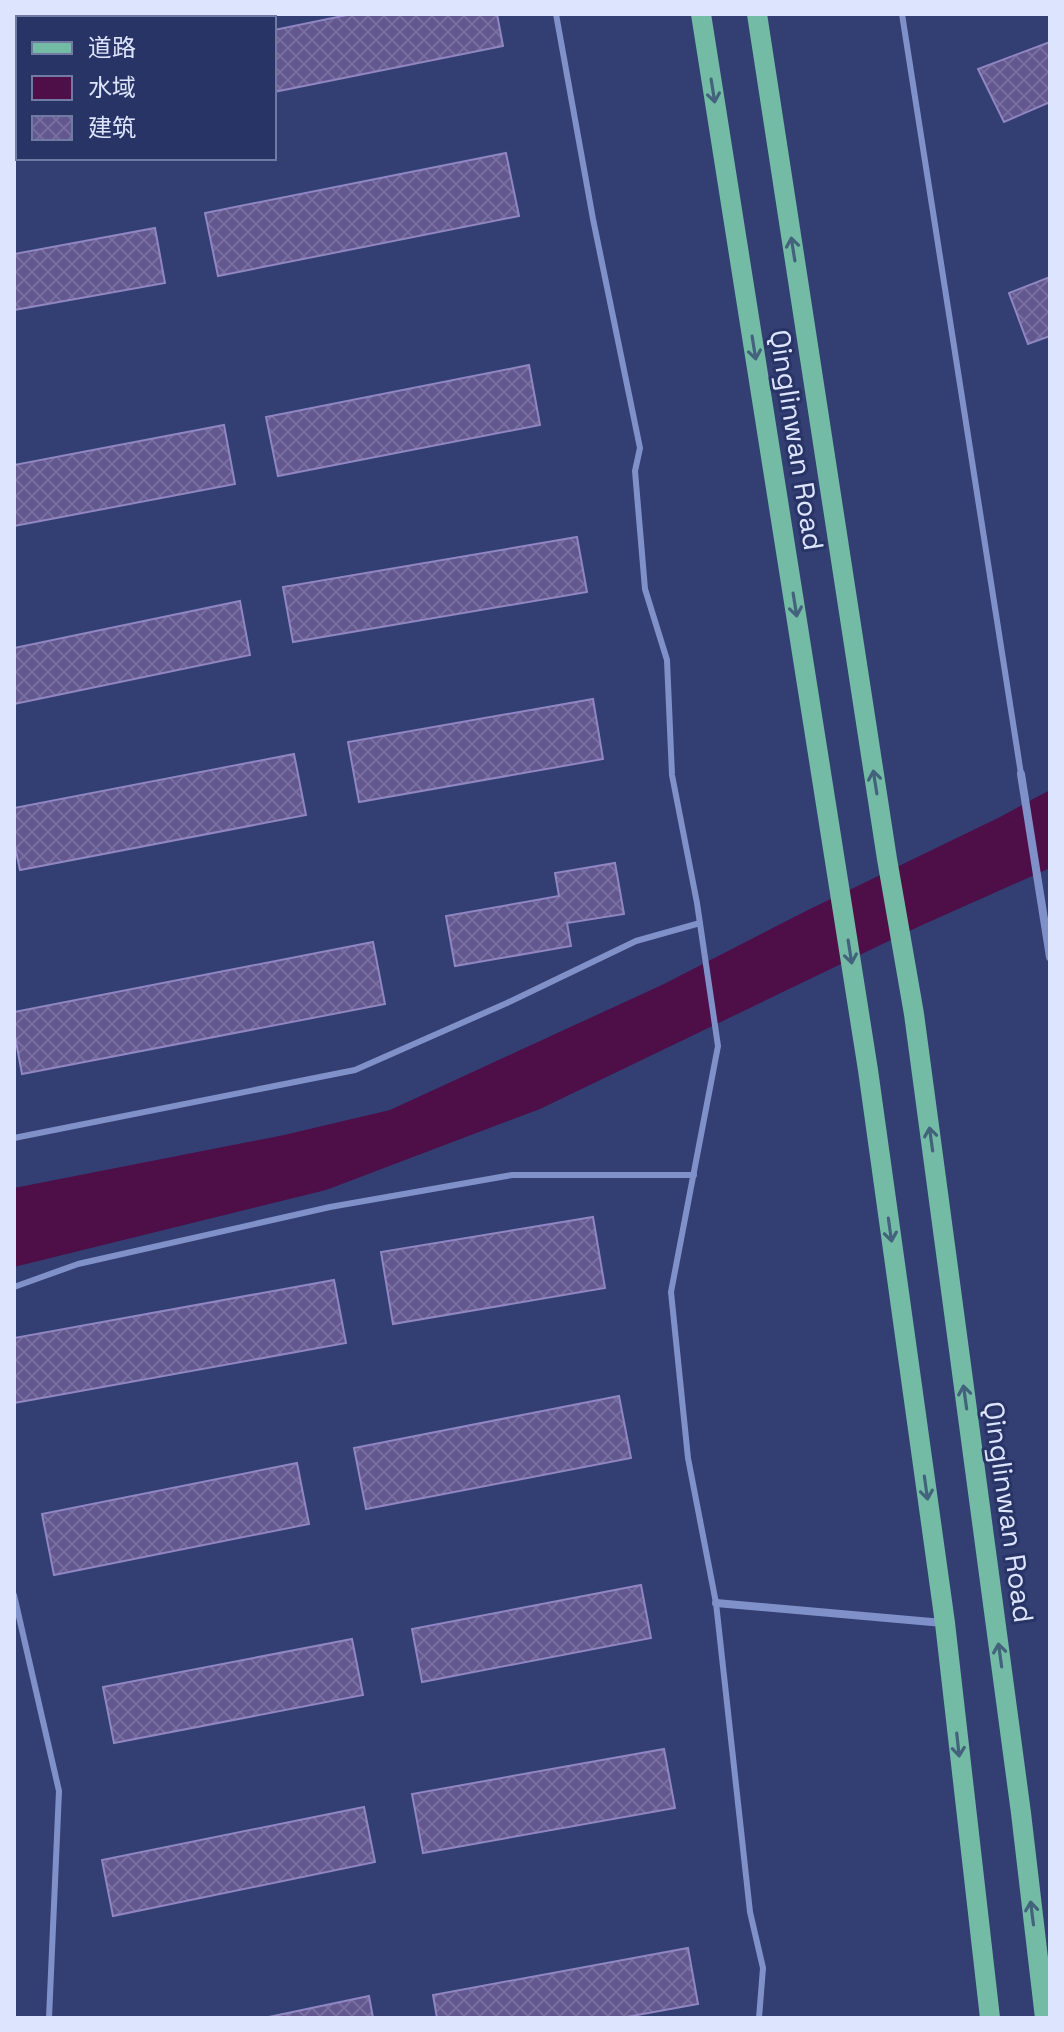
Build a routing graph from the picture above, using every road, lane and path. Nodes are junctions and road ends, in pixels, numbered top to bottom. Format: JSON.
{"nodes":[{"id":1,"x":556,"y":14,"type":"edge"},
{"id":2,"x":701,"y":14,"type":"edge"},
{"id":3,"x":757,"y":14,"type":"edge"},
{"id":4,"x":902,"y":14,"type":"edge"},
{"id":5,"x":1021,"y":774,"type":"joint"},
{"id":6,"x":700,"y":923,"type":"junction"},
{"id":7,"x":1050,"y":957,"type":"edge"},
{"id":8,"x":14,"y":1138,"type":"edge"},
{"id":9,"x":694,"y":1175,"type":"junction"},
{"id":10,"x":14,"y":1287,"type":"edge"},
{"id":11,"x":14,"y":1595,"type":"edge"},
{"id":12,"x":716,"y":1603,"type":"junction"},
{"id":13,"x":945,"y":1623,"type":"junction"},
{"id":14,"x":49,"y":2018,"type":"edge"},
{"id":15,"x":759,"y":2018,"type":"edge"},
{"id":16,"x":990,"y":2018,"type":"edge"},
{"id":17,"x":1045,"y":2018,"type":"edge"}],
"edges":[{"from":1,"to":6,"type":"lane"},
{"from":2,"to":13,"type":"main road","name":"Qinglinwan Road","one_way":true},
{"from":17,"to":3,"type":"main road","name":"Qinglinwan Road","one_way":true},
{"from":4,"to":5,"type":"lane"},
{"from":5,"to":7,"type":"street"},
{"from":6,"to":8,"type":"lane"},
{"from":6,"to":9,"type":"lane"},
{"from":9,"to":10,"type":"lane"},
{"from":9,"to":12,"type":"lane"},
{"from":11,"to":14,"type":"lane"},
{"from":12,"to":13,"type":"street"},
{"from":12,"to":15,"type":"lane"},
{"from":13,"to":16,"type":"main road","one_way":true}]}
